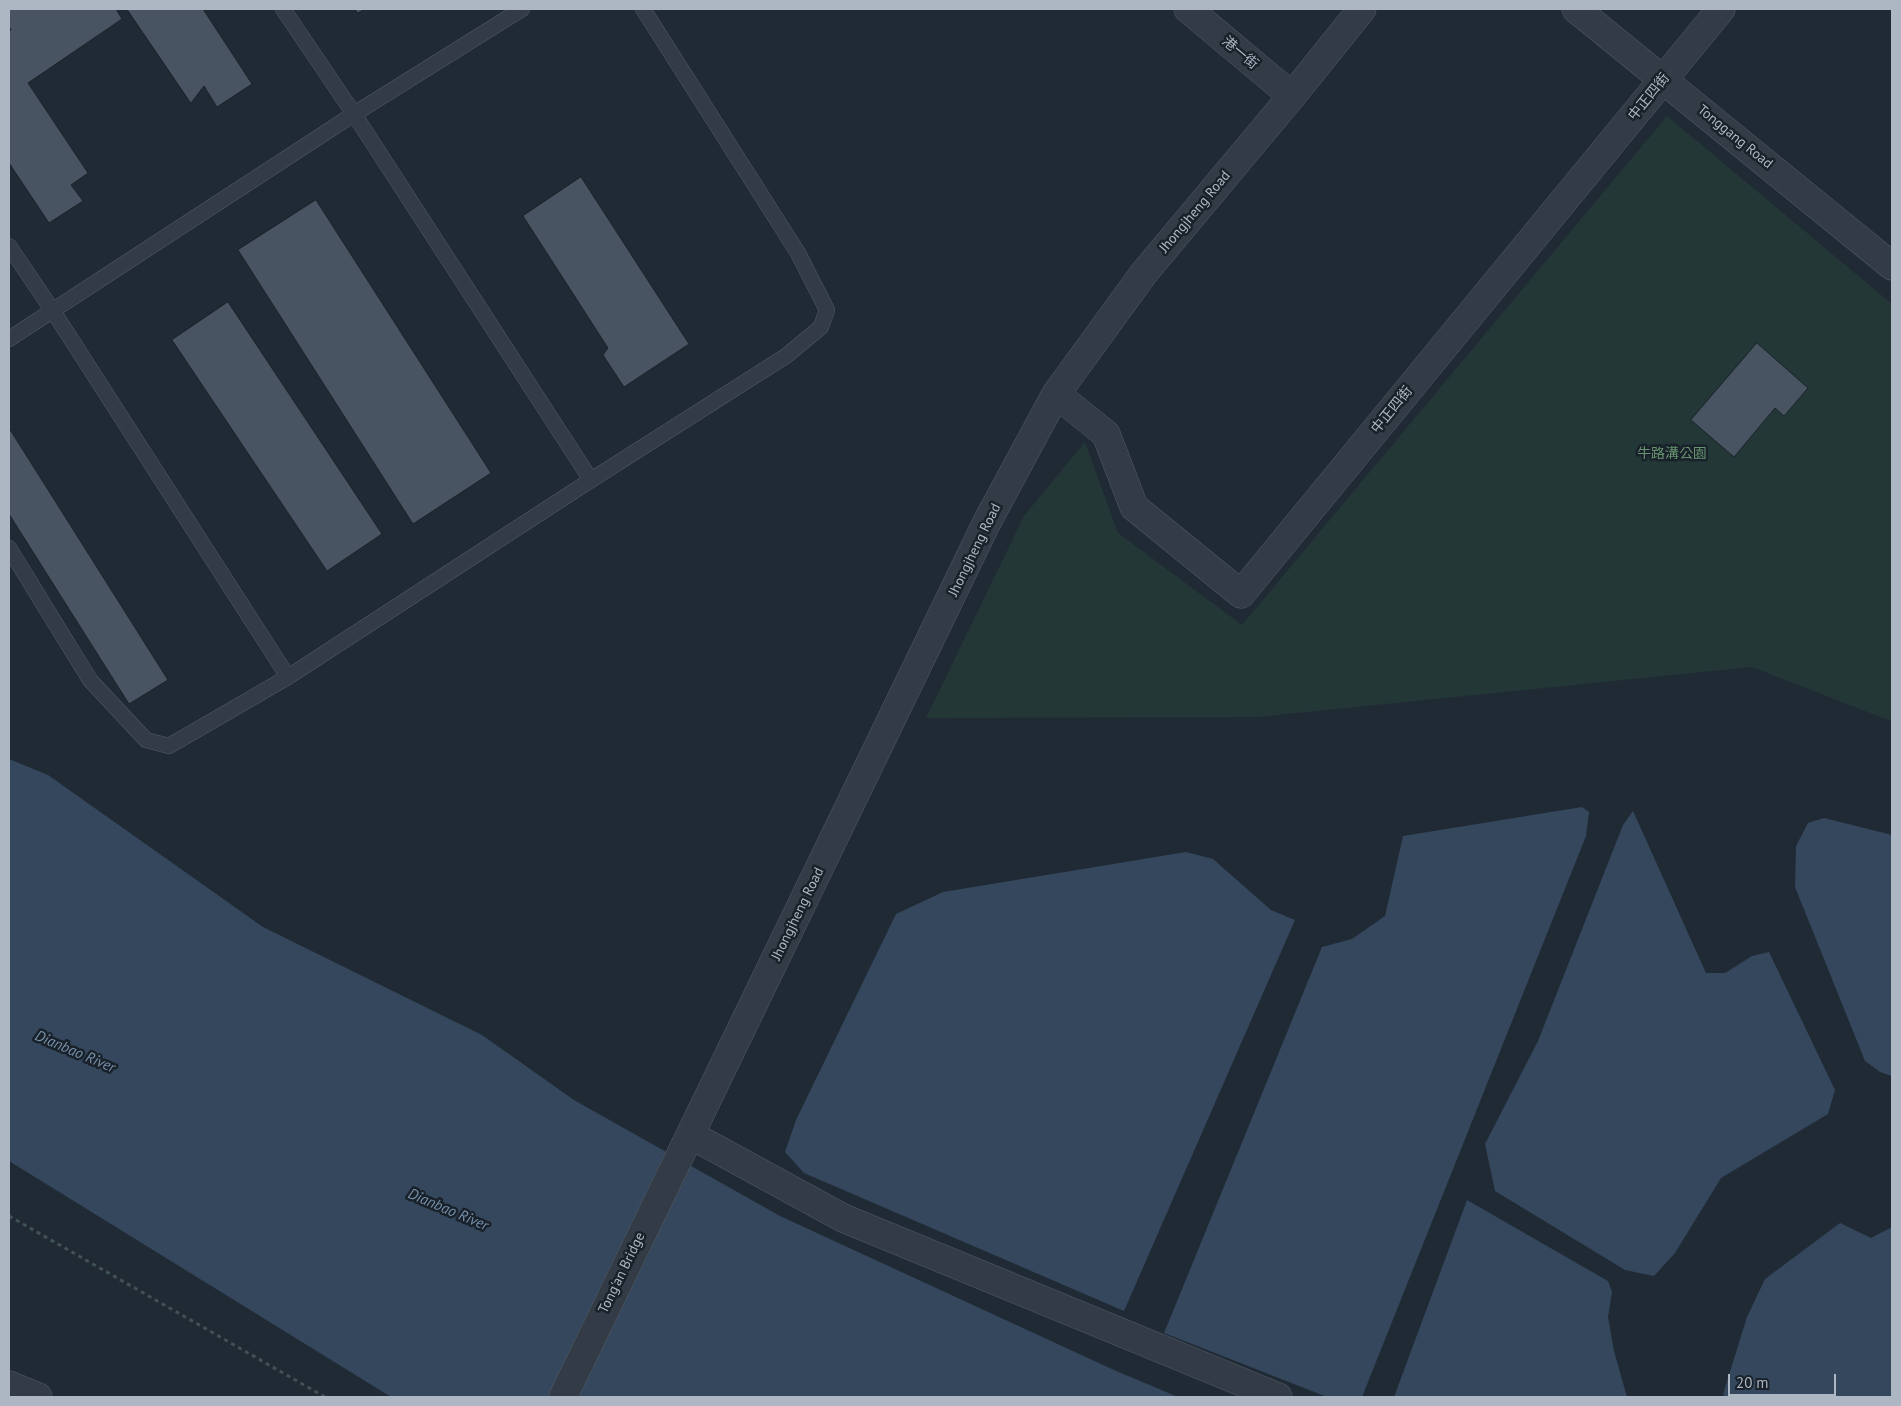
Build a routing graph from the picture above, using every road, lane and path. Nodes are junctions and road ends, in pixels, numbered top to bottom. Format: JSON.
{"nodes":[{"id":1,"x":283,"y":9,"type":"edge"},
{"id":2,"x":522,"y":9,"type":"edge"},
{"id":3,"x":643,"y":9,"type":"edge"},
{"id":4,"x":1188,"y":9,"type":"edge"},
{"id":5,"x":1362,"y":9,"type":"edge"},
{"id":6,"x":1576,"y":9,"type":"edge"},
{"id":7,"x":1721,"y":9,"type":"edge"},
{"id":8,"x":1663,"y":79,"type":"junction"},
{"id":9,"x":1292,"y":96,"type":"junction"},
{"id":10,"x":354,"y":114,"type":"junction"},
{"id":11,"x":9,"y":246,"type":"edge"},
{"id":12,"x":1892,"y":266,"type":"edge"},
{"id":13,"x":53,"y":311,"type":"junction"},
{"id":14,"x":9,"y":339,"type":"edge"},
{"id":15,"x":1056,"y":394,"type":"junction"},
{"id":16,"x":591,"y":480,"type":"junction"},
{"id":17,"x":9,"y":548,"type":"edge"},
{"id":18,"x":288,"y":677,"type":"junction"},
{"id":19,"x":686,"y":1142,"type":"junction"},
{"id":20,"x":9,"y":1216,"type":"edge"},
{"id":21,"x":9,"y":1384,"type":"edge"},
{"id":22,"x":38,"y":1397,"type":"edge"},
{"id":23,"x":325,"y":1397,"type":"edge"},
{"id":24,"x":563,"y":1397,"type":"edge"},
{"id":25,"x":1278,"y":1397,"type":"edge"}],
"edges":[{"from":1,"to":10,"type":"lane"},
{"from":2,"to":10,"type":"lane"},
{"from":3,"to":16,"type":"lane"},
{"from":4,"to":9,"type":"street","name":"港一街"},
{"from":5,"to":9,"type":"street","name":"Jhongjheng Road"},
{"from":6,"to":8,"type":"street","name":"Tonggang Road"},
{"from":7,"to":8,"type":"street","name":"中正四街"},
{"from":8,"to":12,"type":"street","name":"Tonggang Road"},
{"from":8,"to":15,"type":"street","name":"中正四街"},
{"from":9,"to":15,"type":"street","name":"Jhongjheng Road"},
{"from":10,"to":13,"type":"lane"},
{"from":10,"to":16,"type":"lane"},
{"from":11,"to":13,"type":"lane"},
{"from":13,"to":14,"type":"lane"},
{"from":13,"to":18,"type":"lane"},
{"from":15,"to":19,"type":"street","name":"Jhongjheng Road"},
{"from":16,"to":18,"type":"lane"},
{"from":17,"to":18,"type":"lane"},
{"from":19,"to":24,"type":"street","name":"Tong'an Bridge"},
{"from":19,"to":25,"type":"street"},
{"from":20,"to":23,"type":"path"},
{"from":21,"to":22,"type":"street"}]}
